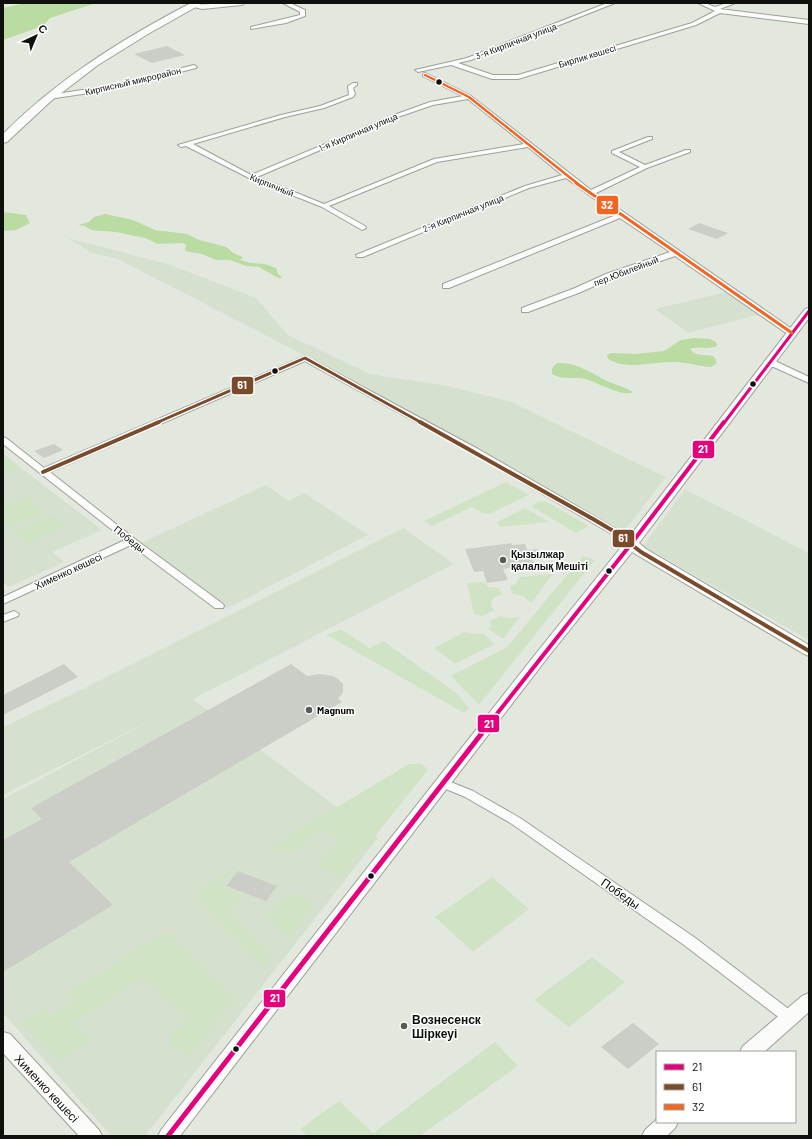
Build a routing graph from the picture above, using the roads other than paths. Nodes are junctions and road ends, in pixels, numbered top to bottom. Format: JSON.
{"nodes":[{"id":1,"x":242,"y":3,"type":"edge"},
{"id":2,"x":286,"y":3,"type":"edge"},
{"id":3,"x":612,"y":3,"type":"edge"},
{"id":4,"x":701,"y":3,"type":"edge"},
{"id":5,"x":732,"y":3,"type":"edge"},
{"id":6,"x":196,"y":4,"type":"edge"},
{"id":7,"x":716,"y":10,"type":"junction"},
{"id":8,"x":809,"y":22,"type":"edge"},
{"id":9,"x":252,"y":28,"type":"dead end"},
{"id":10,"x":452,"y":63,"type":"junction"},
{"id":11,"x":194,"y":68,"type":"dead end"},
{"id":12,"x":418,"y":70,"type":"dead end"},
{"id":13,"x":425,"y":75,"type":"dead end"},
{"id":14,"x":354,"y":84,"type":"dead end"},
{"id":15,"x":49,"y":97,"type":"junction"},
{"id":16,"x":469,"y":97,"type":"junction"},
{"id":17,"x":650,"y":138,"type":"dead end"},
{"id":18,"x":3,"y":140,"type":"edge"},
{"id":19,"x":531,"y":145,"type":"junction"},
{"id":20,"x":688,"y":151,"type":"dead end"},
{"id":21,"x":645,"y":167,"type":"junction"},
{"id":22,"x":567,"y":176,"type":"junction"},
{"id":23,"x":251,"y":177,"type":"junction"},
{"id":24,"x":591,"y":193,"type":"junction"},
{"id":25,"x":324,"y":206,"type":"junction"},
{"id":26,"x":621,"y":215,"type":"junction"},
{"id":27,"x":362,"y":228,"type":"dead end"},
{"id":28,"x":675,"y":253,"type":"junction"},
{"id":29,"x":360,"y":256,"type":"dead end"},
{"id":30,"x":446,"y":286,"type":"dead end"},
{"id":31,"x":524,"y":310,"type":"dead end"},
{"id":32,"x":809,"y":311,"type":"edge"},
{"id":33,"x":792,"y":333,"type":"junction"},
{"id":34,"x":770,"y":362,"type":"junction"},
{"id":35,"x":809,"y":380,"type":"edge"},
{"id":36,"x":3,"y":440,"type":"edge"},
{"id":37,"x":43,"y":472,"type":"junction"},
{"id":38,"x":132,"y":541,"type":"junction"},
{"id":39,"x":630,"y":544,"type":"junction"},
{"id":40,"x":3,"y":601,"type":"edge"},
{"id":41,"x":219,"y":606,"type":"dead end"},
{"id":42,"x":14,"y":614,"type":"dead end"},
{"id":43,"x":3,"y":619,"type":"edge"},
{"id":44,"x":809,"y":651,"type":"edge"},
{"id":45,"x":443,"y":782,"type":"junction"},
{"id":46,"x":809,"y":1001,"type":"edge"},
{"id":47,"x":790,"y":1018,"type":"junction"},
{"id":48,"x":3,"y":1040,"type":"edge"},
{"id":49,"x":3,"y":1048,"type":"edge"},
{"id":50,"x":751,"y":1051,"type":"edge"},
{"id":51,"x":28,"y":1068,"type":"junction"},
{"id":52,"x":667,"y":1123,"type":"edge"},
{"id":53,"x":92,"y":1136,"type":"edge"},
{"id":54,"x":168,"y":1136,"type":"edge"},
{"id":55,"x":652,"y":1136,"type":"edge"}],
"edges":[{"from":1,"to":6,"type":"street"},
{"from":2,"to":9,"type":"street"},
{"from":3,"to":10,"type":"street","name":"3-я Кирпичная улица"},
{"from":4,"to":7,"type":"street"},
{"from":5,"to":7,"type":"street","name":"Бирлик көшесі"},
{"from":6,"to":15,"type":"highway"},
{"from":7,"to":8,"type":"street"},
{"from":7,"to":10,"type":"street","name":"Бирлик көшесі"},
{"from":10,"to":12,"type":"street","name":"3-я Кирпичная улица"},
{"from":11,"to":15,"type":"street","name":"Кирписный микрорайон"},
{"from":13,"to":16,"type":"street"},
{"from":14,"to":23,"type":"street","name":"Кирпичный"},
{"from":15,"to":18,"type":"highway"},
{"from":16,"to":19,"type":"street"},
{"from":16,"to":23,"type":"street","name":"1-я Кирпичная улица"},
{"from":17,"to":21,"type":"street"},
{"from":19,"to":22,"type":"street"},
{"from":19,"to":25,"type":"street"},
{"from":20,"to":21,"type":"street"},
{"from":21,"to":24,"type":"street"},
{"from":22,"to":24,"type":"street"},
{"from":22,"to":29,"type":"street","name":"2-я Кирпичная улица"},
{"from":23,"to":25,"type":"street","name":"Кирпичный"},
{"from":24,"to":26,"type":"street"},
{"from":25,"to":27,"type":"street","name":"Кирпичный"},
{"from":26,"to":28,"type":"street"},
{"from":26,"to":30,"type":"street"},
{"from":28,"to":31,"type":"street","name":"пер.Юбилейный"},
{"from":28,"to":33,"type":"street"},
{"from":32,"to":33,"type":"main road"},
{"from":33,"to":34,"type":"main road"},
{"from":34,"to":35,"type":"street"},
{"from":34,"to":39,"type":"main road"},
{"from":36,"to":37,"type":"street","name":"Победы"},
{"from":37,"to":38,"type":"street","name":"Победы"},
{"from":37,"to":39,"type":"street"},
{"from":38,"to":40,"type":"street","name":"Хименко көшесі"},
{"from":38,"to":41,"type":"street","name":"Победы"},
{"from":39,"to":44,"type":"main road"},
{"from":39,"to":45,"type":"main road"},
{"from":42,"to":43,"type":"street"},
{"from":45,"to":47,"type":"street","name":"Победы"},
{"from":45,"to":54,"type":"main road"},
{"from":46,"to":47,"type":"main road"},
{"from":47,"to":50,"type":"main road"},
{"from":48,"to":51,"type":"main road","name":"Хименко көшесі"},
{"from":49,"to":51,"type":"main road"},
{"from":51,"to":53,"type":"main road","name":"Хименко көшесі"},
{"from":52,"to":55,"type":"main road"}]}
